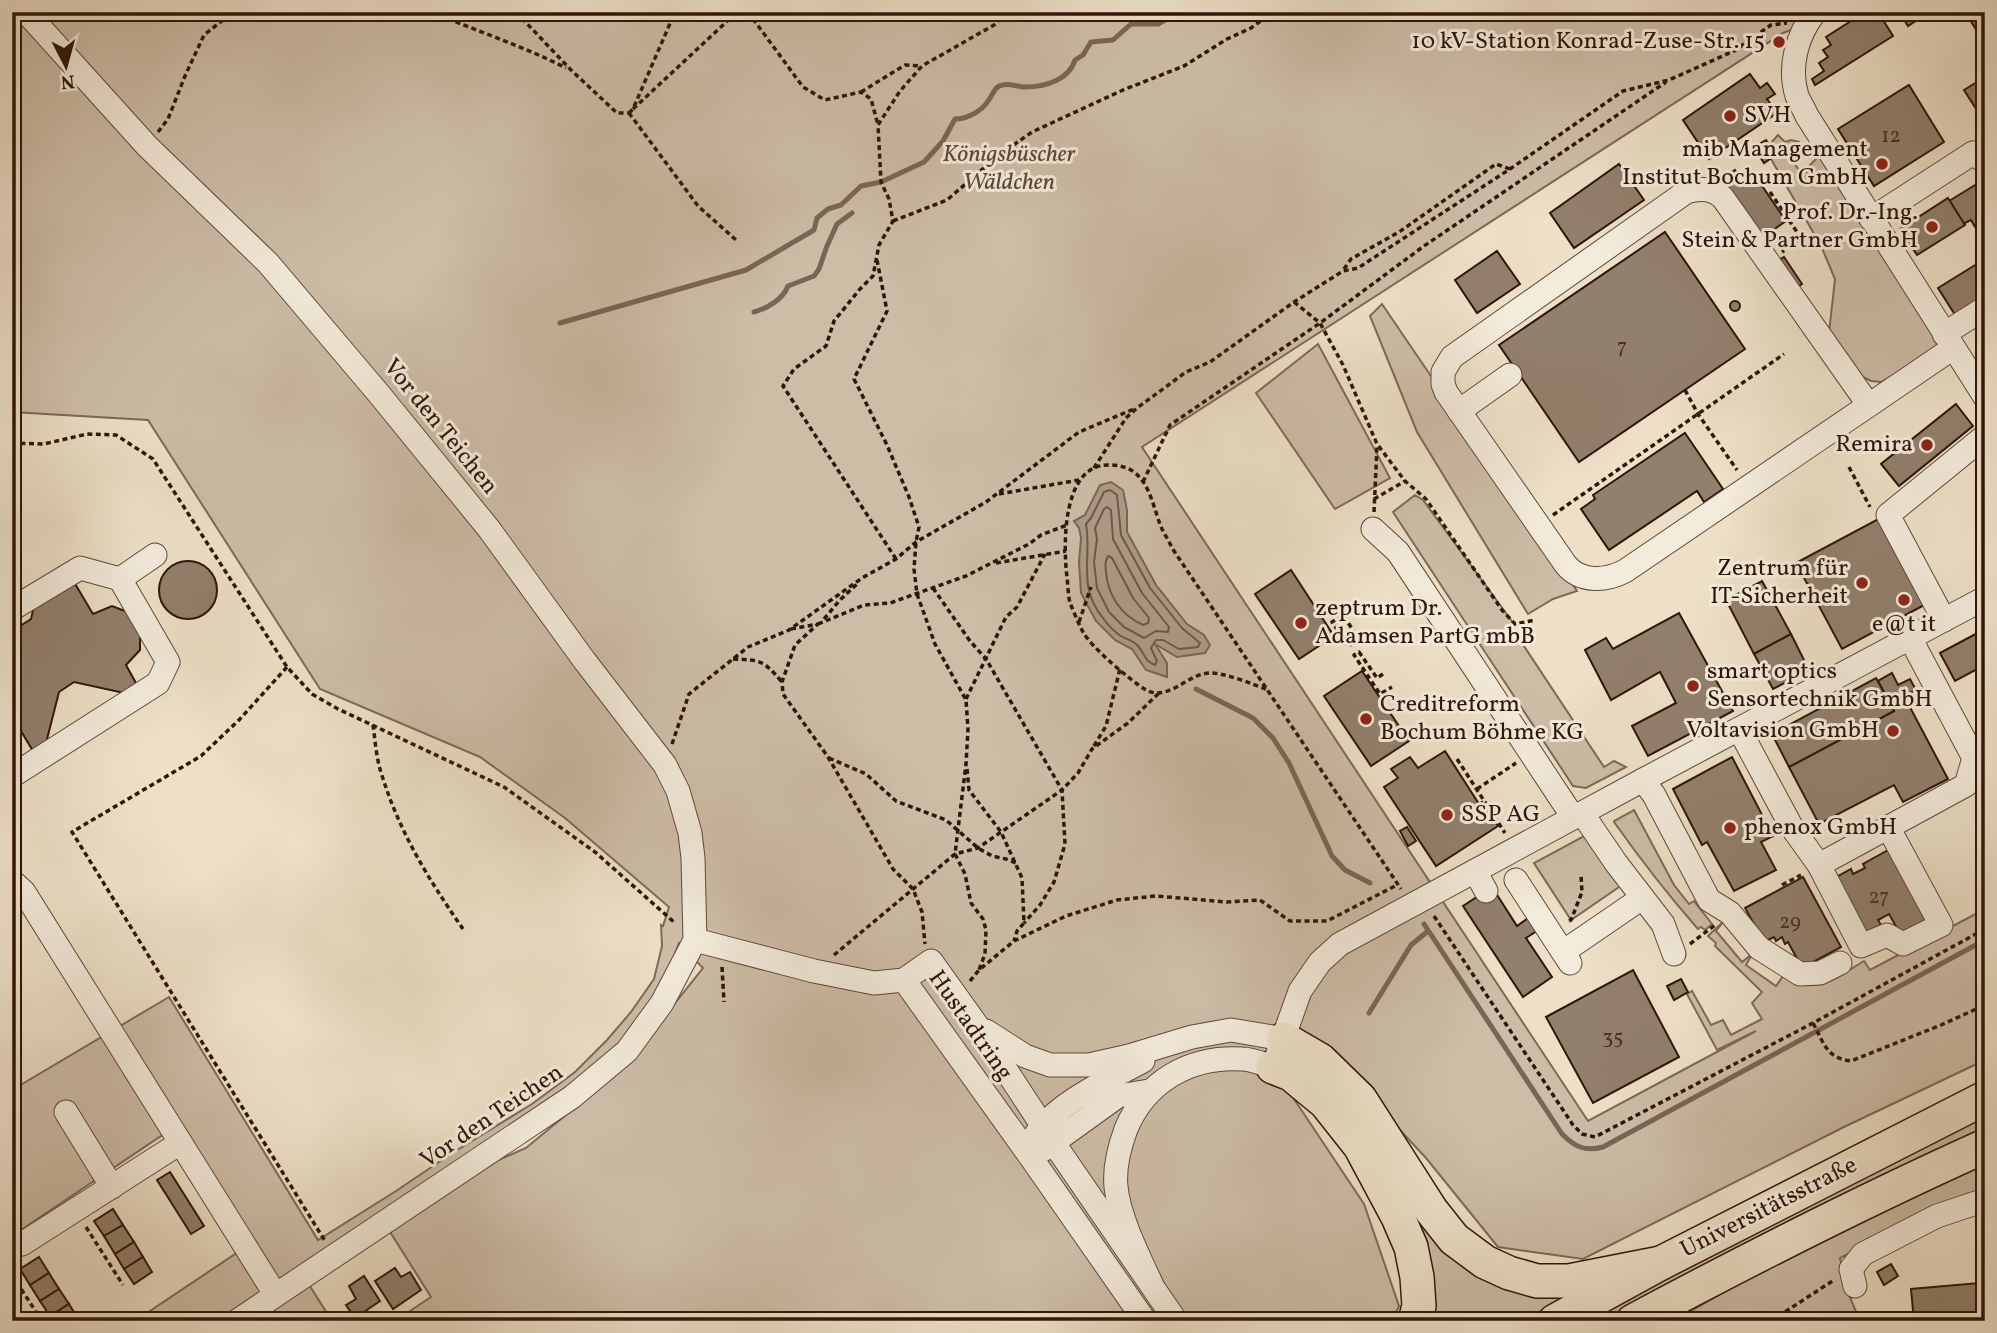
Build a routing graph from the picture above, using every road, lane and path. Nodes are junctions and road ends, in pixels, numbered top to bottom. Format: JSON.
{"nodes":[{"id":1,"x":26,"y":12,"type":"edge"},
{"id":2,"x":233,"y":12,"type":"edge"},
{"id":3,"x":432,"y":12,"type":"edge"},
{"id":4,"x":516,"y":12,"type":"edge"},
{"id":5,"x":676,"y":12,"type":"edge"},
{"id":6,"x":737,"y":12,"type":"edge"},
{"id":7,"x":748,"y":12,"type":"edge"},
{"id":8,"x":1008,"y":12,"type":"edge"},
{"id":9,"x":1273,"y":12,"type":"edge"},
{"id":10,"x":1812,"y":16,"type":"edge"},
{"id":11,"x":922,"y":66,"type":"junction"},
{"id":12,"x":571,"y":70,"type":"junction"},
{"id":13,"x":1669,"y":80,"type":"junction"},
{"id":14,"x":861,"y":92,"type":"junction"},
{"id":15,"x":633,"y":109,"type":"junction"},
{"id":16,"x":629,"y":113,"type":"junction"},
{"id":17,"x":878,"y":125,"type":"junction"},
{"id":18,"x":147,"y":146,"type":"junction"},
{"id":19,"x":1985,"y":162,"type":"edge"},
{"id":20,"x":1510,"y":169,"type":"junction"},
{"id":21,"x":1770,"y":192,"type":"dead end"},
{"id":22,"x":1871,"y":219,"type":"junction"},
{"id":23,"x":892,"y":221,"type":"junction"},
{"id":24,"x":736,"y":240,"type":"dead end"},
{"id":25,"x":877,"y":260,"type":"junction"},
{"id":26,"x":1769,"y":261,"type":"junction"},
{"id":27,"x":1343,"y":271,"type":"junction"},
{"id":28,"x":1294,"y":302,"type":"junction"},
{"id":29,"x":1985,"y":308,"type":"edge"},
{"id":30,"x":1320,"y":323,"type":"junction"},
{"id":31,"x":1949,"y":341,"type":"junction"},
{"id":32,"x":1784,"y":354,"type":"dead end"},
{"id":33,"x":1510,"y":374,"type":"dead end"},
{"id":34,"x":1685,"y":390,"type":"dead end"},
{"id":35,"x":1985,"y":397,"type":"edge"},
{"id":36,"x":1868,"y":404,"type":"junction"},
{"id":37,"x":1137,"y":408,"type":"junction"},
{"id":38,"x":1459,"y":411,"type":"junction"},
{"id":39,"x":1698,"y":414,"type":"junction"},
{"id":40,"x":1985,"y":436,"type":"edge"},
{"id":41,"x":12,"y":443,"type":"edge"},
{"id":42,"x":1377,"y":444,"type":"junction"},
{"id":43,"x":1849,"y":467,"type":"dead end"},
{"id":44,"x":1094,"y":468,"type":"junction"},
{"id":45,"x":1079,"y":480,"type":"junction"},
{"id":46,"x":1405,"y":481,"type":"junction"},
{"id":47,"x":1143,"y":482,"type":"junction"},
{"id":48,"x":1749,"y":486,"type":"junction"},
{"id":49,"x":997,"y":494,"type":"junction"},
{"id":50,"x":1374,"y":499,"type":"junction"},
{"id":51,"x":1888,"y":515,"type":"junction"},
{"id":52,"x":1538,"y":525,"type":"junction"},
{"id":53,"x":1067,"y":526,"type":"junction"},
{"id":54,"x":1373,"y":529,"type":"joint"},
{"id":55,"x":916,"y":542,"type":"junction"},
{"id":56,"x":1066,"y":551,"type":"junction"},
{"id":57,"x":1045,"y":554,"type":"junction"},
{"id":58,"x":155,"y":555,"type":"dead end"},
{"id":59,"x":896,"y":559,"type":"junction"},
{"id":60,"x":990,"y":564,"type":"junction"},
{"id":61,"x":862,"y":578,"type":"junction"},
{"id":62,"x":120,"y":579,"type":"junction"},
{"id":63,"x":1091,"y":587,"type":"dead end"},
{"id":64,"x":933,"y":588,"type":"junction"},
{"id":65,"x":917,"y":594,"type":"junction"},
{"id":66,"x":1985,"y":598,"type":"edge"},
{"id":67,"x":12,"y":609,"type":"edge"},
{"id":68,"x":1359,"y":612,"type":"dead end"},
{"id":69,"x":1344,"y":615,"type":"junction"},
{"id":70,"x":1535,"y":620,"type":"dead end"},
{"id":71,"x":1944,"y":620,"type":"junction"},
{"id":72,"x":820,"y":622,"type":"junction"},
{"id":73,"x":1079,"y":623,"type":"junction"},
{"id":74,"x":789,"y":630,"type":"junction"},
{"id":75,"x":1910,"y":638,"type":"junction"},
{"id":76,"x":733,"y":659,"type":"junction"},
{"id":77,"x":986,"y":659,"type":"junction"},
{"id":78,"x":287,"y":667,"type":"junction"},
{"id":79,"x":1120,"y":669,"type":"junction"},
{"id":80,"x":1383,"y":674,"type":"dead end"},
{"id":81,"x":782,"y":682,"type":"junction"},
{"id":82,"x":1392,"y":688,"type":"dead end"},
{"id":83,"x":1266,"y":689,"type":"junction"},
{"id":84,"x":1159,"y":693,"type":"junction"},
{"id":85,"x":966,"y":700,"type":"junction"},
{"id":86,"x":373,"y":724,"type":"junction"},
{"id":87,"x":1739,"y":729,"type":"junction"},
{"id":88,"x":1092,"y":749,"type":"junction"},
{"id":89,"x":1532,"y":752,"type":"junction"},
{"id":90,"x":828,"y":757,"type":"junction"},
{"id":91,"x":1457,"y":759,"type":"dead end"},
{"id":92,"x":1979,"y":763,"type":"edge"},
{"id":93,"x":966,"y":764,"type":"junction"},
{"id":94,"x":664,"y":765,"type":"junction"},
{"id":95,"x":12,"y":776,"type":"edge"},
{"id":96,"x":1643,"y":780,"type":"junction"},
{"id":97,"x":1477,"y":789,"type":"junction"},
{"id":98,"x":1062,"y":790,"type":"junction"},
{"id":99,"x":1577,"y":815,"type":"junction"},
{"id":100,"x":1888,"y":827,"type":"junction"},
{"id":101,"x":958,"y":830,"type":"junction"},
{"id":102,"x":1001,"y":832,"type":"junction"},
{"id":103,"x":978,"y":848,"type":"junction"},
{"id":104,"x":1515,"y":849,"type":"junction"},
{"id":105,"x":955,"y":854,"type":"junction"},
{"id":106,"x":1016,"y":863,"type":"junction"},
{"id":107,"x":1819,"y":865,"type":"junction"},
{"id":108,"x":1581,"y":875,"type":"dead end"},
{"id":109,"x":1516,"y":880,"type":"dead end"},
{"id":110,"x":12,"y":881,"type":"edge"},
{"id":111,"x":1397,"y":885,"type":"junction"},
{"id":112,"x":913,"y":890,"type":"junction"},
{"id":113,"x":1642,"y":898,"type":"junction"},
{"id":114,"x":1418,"y":902,"type":"junction"},
{"id":115,"x":663,"y":912,"type":"dead end"},
{"id":116,"x":1730,"y":913,"type":"junction"},
{"id":117,"x":1024,"y":923,"type":"junction"},
{"id":118,"x":463,"y":929,"type":"dead end"},
{"id":119,"x":1985,"y":929,"type":"edge"},
{"id":120,"x":695,"y":940,"type":"junction"},
{"id":121,"x":1014,"y":941,"type":"junction"},
{"id":122,"x":721,"y":948,"type":"junction"},
{"id":123,"x":1562,"y":949,"type":"junction"},
{"id":124,"x":1674,"y":954,"type":"joint"},
{"id":125,"x":929,"y":962,"type":"junction"},
{"id":126,"x":1840,"y":963,"type":"dead end"},
{"id":127,"x":979,"y":970,"type":"junction"},
{"id":128,"x":814,"y":971,"type":"junction"},
{"id":129,"x":904,"y":980,"type":"junction"},
{"id":130,"x":954,"y":993,"type":"junction"},
{"id":131,"x":724,"y":1002,"type":"dead end"},
{"id":132,"x":1985,"y":1005,"type":"edge"},
{"id":133,"x":1813,"y":1023,"type":"junction"},
{"id":134,"x":976,"y":1024,"type":"junction"},
{"id":135,"x":1192,"y":1037,"type":"junction"},
{"id":136,"x":1278,"y":1053,"type":"junction"},
{"id":137,"x":1149,"y":1091,"type":"junction"},
{"id":138,"x":1985,"y":1098,"type":"edge"},
{"id":139,"x":66,"y":1112,"type":"dead end"},
{"id":140,"x":1048,"y":1133,"type":"junction"},
{"id":141,"x":180,"y":1143,"type":"junction"},
{"id":142,"x":1985,"y":1146,"type":"edge"},
{"id":143,"x":1032,"y":1158,"type":"junction"},
{"id":144,"x":112,"y":1187,"type":"junction"},
{"id":145,"x":1985,"y":1200,"type":"edge"},
{"id":146,"x":75,"y":1210,"type":"junction"},
{"id":147,"x":323,"y":1237,"type":"dead end"},
{"id":148,"x":12,"y":1245,"type":"edge"},
{"id":149,"x":1661,"y":1263,"type":"junction"},
{"id":150,"x":12,"y":1275,"type":"edge"},
{"id":151,"x":1853,"y":1278,"type":"joint"},
{"id":152,"x":1150,"y":1283,"type":"junction"},
{"id":153,"x":123,"y":1285,"type":"dead end"},
{"id":154,"x":275,"y":1294,"type":"junction"},
{"id":155,"x":42,"y":1321,"type":"edge"},
{"id":156,"x":237,"y":1321,"type":"edge"},
{"id":157,"x":1145,"y":1321,"type":"edge"},
{"id":158,"x":1176,"y":1321,"type":"edge"},
{"id":159,"x":1415,"y":1321,"type":"edge"},
{"id":160,"x":1555,"y":1321,"type":"edge"},
{"id":161,"x":1633,"y":1321,"type":"edge"},
{"id":162,"x":1771,"y":1321,"type":"edge"}],
"edges":[{"from":1,"to":18,"type":"street","name":"Vor den Teichen"},
{"from":2,"to":18,"type":"path"},
{"from":3,"to":12,"type":"path"},
{"from":4,"to":12,"type":"path"},
{"from":5,"to":15,"type":"path"},
{"from":6,"to":15,"type":"path"},
{"from":7,"to":14,"type":"path"},
{"from":8,"to":11,"type":"path"},
{"from":9,"to":23,"type":"path"},
{"from":10,"to":13,"type":"path"},
{"from":10,"to":22,"type":"street"},
{"from":11,"to":14,"type":"path"},
{"from":11,"to":17,"type":"path"},
{"from":12,"to":16,"type":"path"},
{"from":13,"to":20,"type":"path"},
{"from":13,"to":30,"type":"path"},
{"from":14,"to":17,"type":"path"},
{"from":15,"to":16,"type":"path"},
{"from":16,"to":24,"type":"path"},
{"from":17,"to":23,"type":"path"},
{"from":18,"to":94,"type":"street","name":"Vor den Teichen"},
{"from":19,"to":22,"type":"street"},
{"from":20,"to":27,"type":"path"},
{"from":20,"to":27,"type":"path"},
{"from":21,"to":26,"type":"path"},
{"from":22,"to":31,"type":"street"},
{"from":23,"to":25,"type":"path"},
{"from":25,"to":55,"type":"path"},
{"from":25,"to":59,"type":"path"},
{"from":26,"to":36,"type":"street"},
{"from":26,"to":38,"type":"street"},
{"from":27,"to":28,"type":"path"},
{"from":28,"to":30,"type":"path"},
{"from":28,"to":37,"type":"path"},
{"from":29,"to":31,"type":"street"},
{"from":30,"to":42,"type":"path"},
{"from":30,"to":47,"type":"path"},
{"from":31,"to":35,"type":"street"},
{"from":31,"to":36,"type":"street"},
{"from":32,"to":39,"type":"path"},
{"from":33,"to":38,"type":"street"},
{"from":34,"to":39,"type":"path"},
{"from":36,"to":48,"type":"street"},
{"from":37,"to":44,"type":"path"},
{"from":37,"to":49,"type":"path"},
{"from":38,"to":52,"type":"street"},
{"from":39,"to":48,"type":"path"},
{"from":39,"to":52,"type":"path"},
{"from":40,"to":51,"type":"street"},
{"from":41,"to":78,"type":"path"},
{"from":42,"to":46,"type":"path"},
{"from":42,"to":50,"type":"path"},
{"from":43,"to":51,"type":"path"},
{"from":44,"to":45,"type":"path"},
{"from":44,"to":47,"type":"path"},
{"from":45,"to":49,"type":"path"},
{"from":45,"to":53,"type":"path"},
{"from":46,"to":50,"type":"path"},
{"from":46,"to":70,"type":"path"},
{"from":47,"to":83,"type":"path"},
{"from":48,"to":52,"type":"street"},
{"from":49,"to":55,"type":"path"},
{"from":50,"to":54,"type":"path"},
{"from":51,"to":71,"type":"street"},
{"from":53,"to":56,"type":"path"},
{"from":53,"to":60,"type":"path"},
{"from":54,"to":89,"type":"street"},
{"from":55,"to":59,"type":"path"},
{"from":55,"to":65,"type":"path"},
{"from":56,"to":57,"type":"path"},
{"from":56,"to":73,"type":"path"},
{"from":57,"to":60,"type":"path"},
{"from":57,"to":77,"type":"path"},
{"from":58,"to":62,"type":"street"},
{"from":59,"to":61,"type":"path"},
{"from":60,"to":64,"type":"path"},
{"from":61,"to":72,"type":"path"},
{"from":61,"to":74,"type":"path"},
{"from":62,"to":67,"type":"street"},
{"from":62,"to":95,"type":"street"},
{"from":63,"to":73,"type":"path"},
{"from":64,"to":65,"type":"path"},
{"from":64,"to":77,"type":"path"},
{"from":65,"to":72,"type":"path"},
{"from":65,"to":85,"type":"path"},
{"from":66,"to":71,"type":"street"},
{"from":68,"to":69,"type":"path"},
{"from":69,"to":69,"type":"path"},
{"from":71,"to":75,"type":"street"},
{"from":72,"to":74,"type":"path"},
{"from":72,"to":81,"type":"path"},
{"from":73,"to":79,"type":"path"},
{"from":74,"to":76,"type":"path"},
{"from":75,"to":87,"type":"street"},
{"from":75,"to":92,"type":"street"},
{"from":76,"to":81,"type":"path"},
{"from":76,"to":94,"type":"path"},
{"from":77,"to":85,"type":"path"},
{"from":77,"to":98,"type":"path"},
{"from":78,"to":86,"type":"path"},
{"from":78,"to":147,"type":"path"},
{"from":79,"to":84,"type":"path"},
{"from":79,"to":88,"type":"path"},
{"from":80,"to":82,"type":"path"},
{"from":81,"to":90,"type":"path"},
{"from":83,"to":84,"type":"path"},
{"from":83,"to":111,"type":"path"},
{"from":84,"to":88,"type":"path"},
{"from":85,"to":93,"type":"path"},
{"from":86,"to":115,"type":"path"},
{"from":86,"to":118,"type":"path"},
{"from":87,"to":96,"type":"street"},
{"from":87,"to":107,"type":"street"},
{"from":88,"to":98,"type":"path"},
{"from":89,"to":97,"type":"path"},
{"from":89,"to":99,"type":"street"},
{"from":90,"to":101,"type":"path"},
{"from":90,"to":112,"type":"path"},
{"from":91,"to":97,"type":"path"},
{"from":92,"to":100,"type":"street"},
{"from":93,"to":101,"type":"path"},
{"from":93,"to":102,"type":"path"},
{"from":94,"to":120,"type":"street","name":"Vor den Teichen"},
{"from":96,"to":99,"type":"street"},
{"from":96,"to":116,"type":"street"},
{"from":97,"to":104,"type":"path"},
{"from":98,"to":102,"type":"path"},
{"from":98,"to":117,"type":"path"},
{"from":99,"to":104,"type":"street"},
{"from":99,"to":113,"type":"street"},
{"from":100,"to":107,"type":"street"},
{"from":100,"to":107,"type":"street"},
{"from":101,"to":103,"type":"path"},
{"from":101,"to":105,"type":"path"},
{"from":102,"to":103,"type":"path"},
{"from":102,"to":106,"type":"path"},
{"from":103,"to":105,"type":"path"},
{"from":103,"to":106,"type":"path"},
{"from":104,"to":114,"type":"street"},
{"from":105,"to":112,"type":"path"},
{"from":105,"to":127,"type":"path"},
{"from":106,"to":117,"type":"path"},
{"from":108,"to":123,"type":"path"},
{"from":109,"to":123,"type":"street"},
{"from":110,"to":141,"type":"street"},
{"from":111,"to":114,"type":"path"},
{"from":111,"to":121,"type":"path"},
{"from":112,"to":125,"type":"path"},
{"from":112,"to":128,"type":"path"},
{"from":113,"to":123,"type":"street"},
{"from":113,"to":124,"type":"street"},
{"from":114,"to":133,"type":"path"},
{"from":114,"to":136,"type":"street"},
{"from":116,"to":124,"type":"path"},
{"from":116,"to":126,"type":"street"},
{"from":117,"to":121,"type":"path"},
{"from":119,"to":133,"type":"path"},
{"from":120,"to":122,"type":"street"},
{"from":120,"to":154,"type":"street","name":"Vor den Teichen"},
{"from":121,"to":127,"type":"path"},
{"from":122,"to":128,"type":"street"},
{"from":122,"to":131,"type":"path"},
{"from":125,"to":129,"type":"street","name":"Hustadtring"},
{"from":125,"to":130,"type":"street","name":"Hustadtring"},
{"from":127,"to":130,"type":"path"},
{"from":128,"to":129,"type":"street"},
{"from":129,"to":143,"type":"street","name":"Hustadtring"},
{"from":130,"to":134,"type":"street","name":"Hustadtring"},
{"from":132,"to":133,"type":"path"},
{"from":134,"to":135,"type":"street","name":"Hustadtring"},
{"from":134,"to":140,"type":"street","name":"Hustadtring"},
{"from":135,"to":136,"type":"street","name":"Hustadtring"},
{"from":135,"to":140,"type":"street","name":"Hustadtring"},
{"from":136,"to":137,"type":"street","name":"Hustadtring"},
{"from":136,"to":149,"type":"highway"},
{"from":136,"to":159,"type":"highway"},
{"from":137,"to":140,"type":"street","name":"Hustadtring"},
{"from":137,"to":152,"type":"street","name":"Hustadtring"},
{"from":138,"to":149,"type":"highway","name":"Universitätsstraße"},
{"from":139,"to":144,"type":"street"},
{"from":140,"to":143,"type":"street","name":"Hustadtring"},
{"from":140,"to":152,"type":"street","name":"Hustadtring"},
{"from":141,"to":144,"type":"street"},
{"from":141,"to":154,"type":"street"},
{"from":142,"to":161,"type":"highway","name":"Universitätsstraße"},
{"from":143,"to":157,"type":"street","name":"Hustadtring"},
{"from":144,"to":146,"type":"street"},
{"from":145,"to":151,"type":"street"},
{"from":146,"to":148,"type":"street"},
{"from":146,"to":153,"type":"path"},
{"from":149,"to":160,"type":"highway","name":"Universitätsstraße"},
{"from":150,"to":155,"type":"path"},
{"from":151,"to":162,"type":"path"},
{"from":152,"to":158,"type":"street","name":"Hustadtring"},
{"from":154,"to":156,"type":"street","name":"Vor den Teichen"}]}
